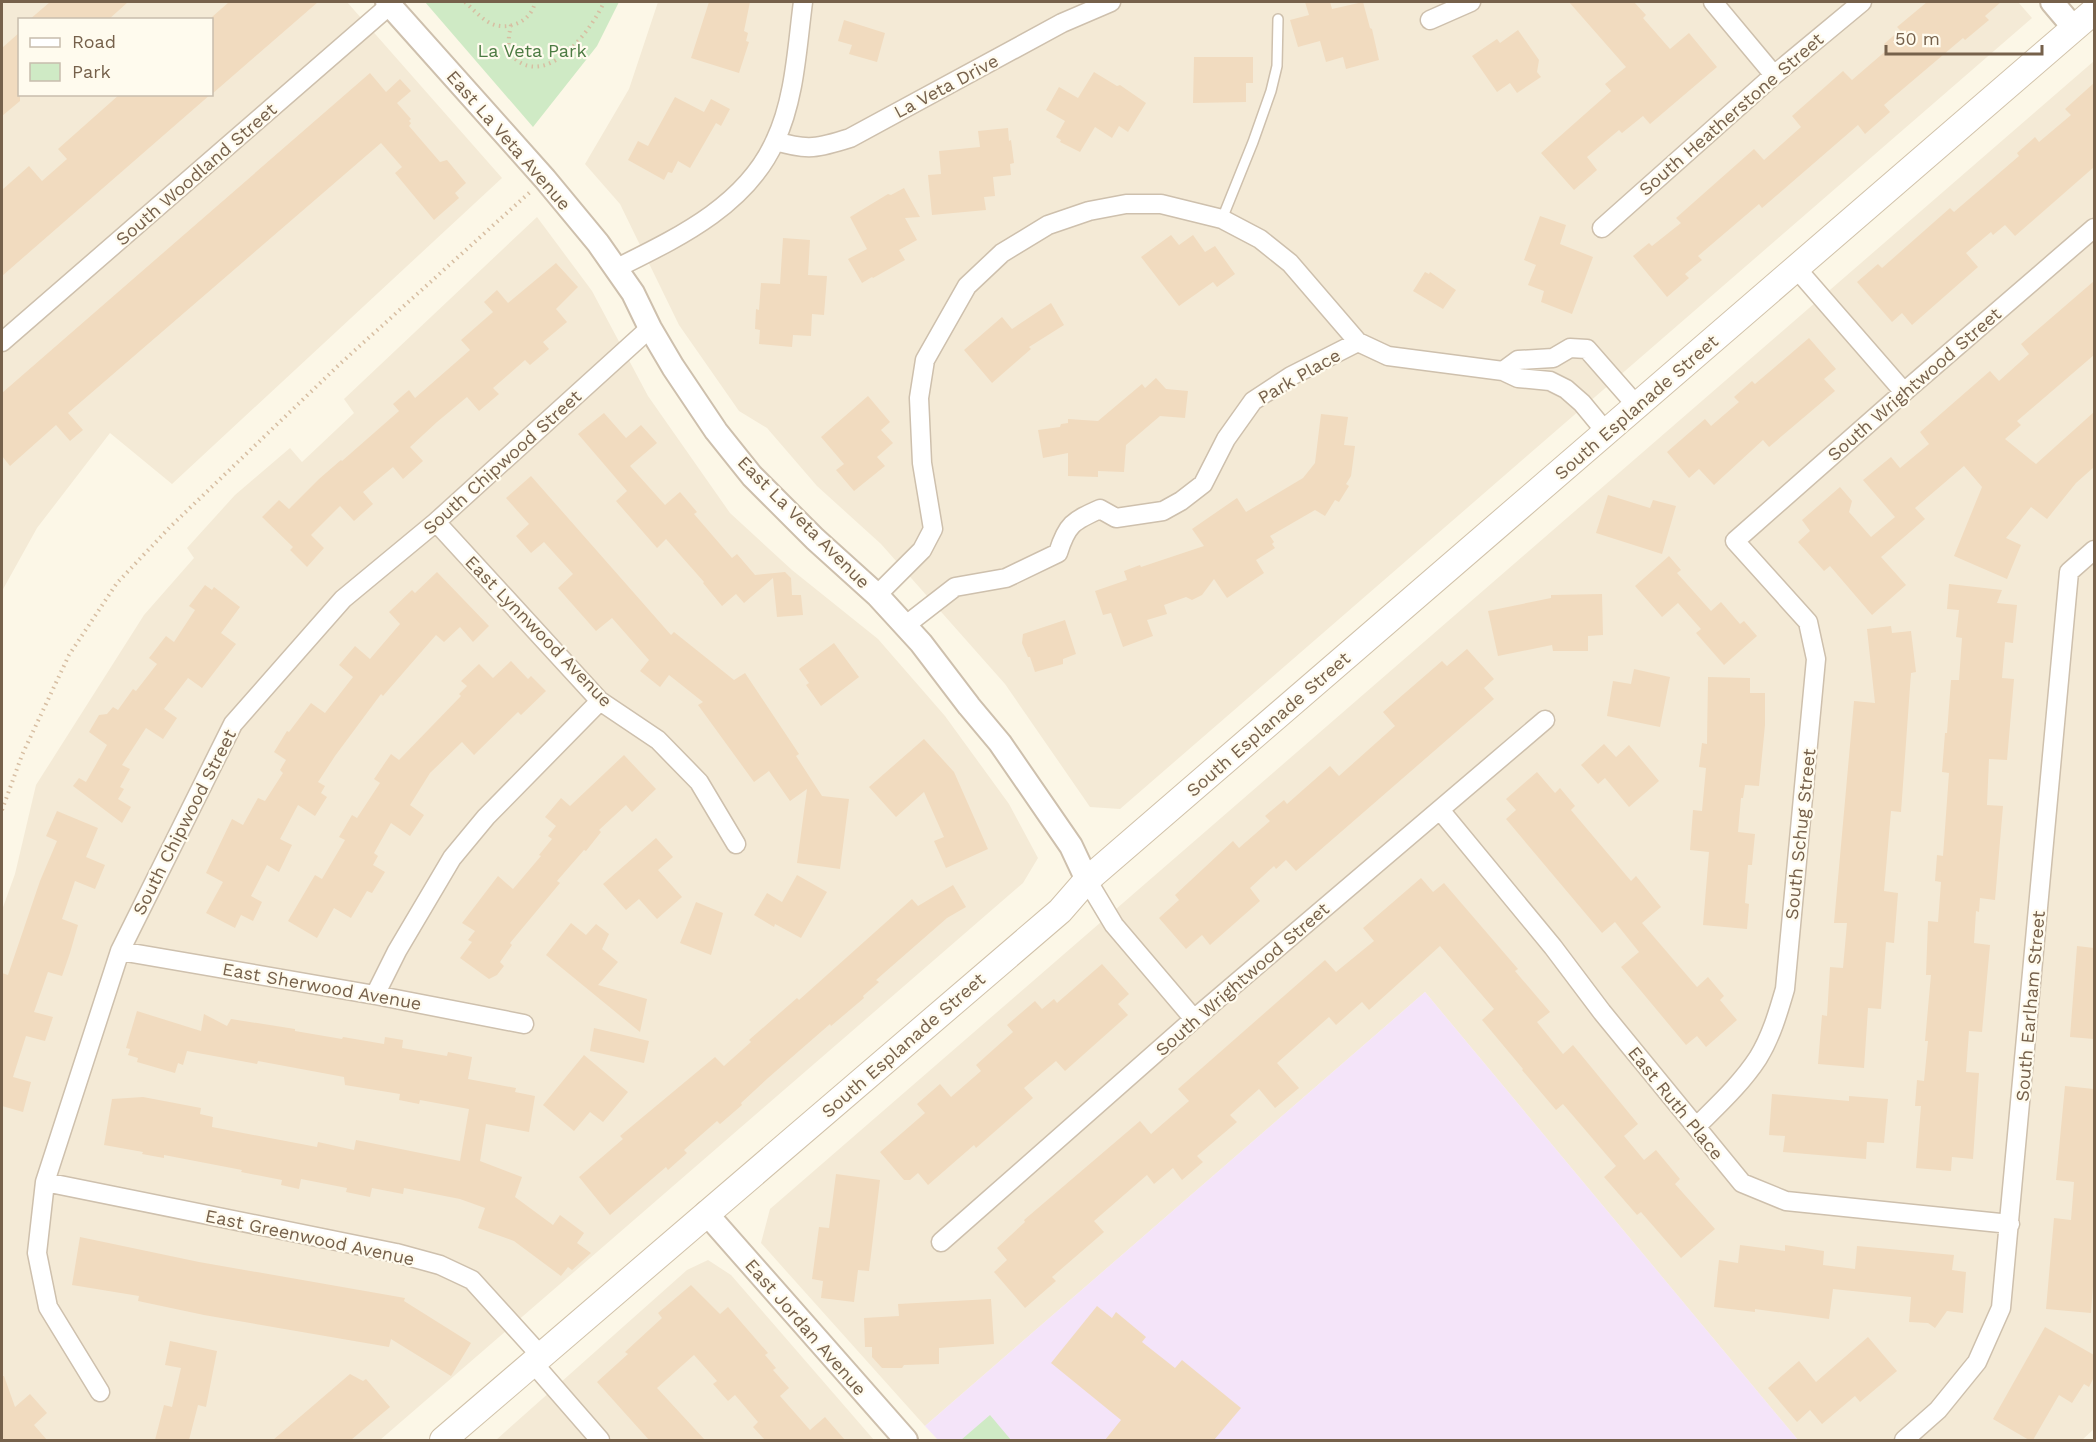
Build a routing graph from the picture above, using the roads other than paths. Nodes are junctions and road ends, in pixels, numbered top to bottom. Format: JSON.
{"nodes":[{"id":1,"x":803,"y":2,"type":"edge"},
{"id":2,"x":1111,"y":2,"type":"edge"},
{"id":3,"x":1471,"y":2,"type":"edge"},
{"id":4,"x":1713,"y":2,"type":"edge"},
{"id":5,"x":1862,"y":2,"type":"edge"},
{"id":6,"x":2052,"y":2,"type":"edge"},
{"id":7,"x":388,"y":3,"type":"edge"},
{"id":8,"x":2094,"y":11,"type":"edge"},
{"id":9,"x":1278,"y":19,"type":"dead end"},
{"id":10,"x":1430,"y":20,"type":"dead end"},
{"id":11,"x":2074,"y":28,"type":"junction"},
{"id":12,"x":1774,"y":75,"type":"junction"},
{"id":13,"x":776,"y":141,"type":"junction"},
{"id":14,"x":1222,"y":219,"type":"junction"},
{"id":15,"x":1602,"y":228,"type":"dead end"},
{"id":16,"x":2094,"y":228,"type":"edge"},
{"id":17,"x":617,"y":268,"type":"junction"},
{"id":18,"x":1796,"y":268,"type":"junction"},
{"id":19,"x":650,"y":328,"type":"junction"},
{"id":20,"x":2,"y":342,"type":"edge"},
{"id":21,"x":1358,"y":342,"type":"junction"},
{"id":22,"x":1555,"y":369,"type":"junction"},
{"id":23,"x":1503,"y":370,"type":"junction"},
{"id":24,"x":1904,"y":392,"type":"junction"},
{"id":25,"x":1636,"y":406,"type":"junction"},
{"id":26,"x":1606,"y":432,"type":"junction"},
{"id":27,"x":436,"y":522,"type":"junction"},
{"id":28,"x":1735,"y":541,"type":"joint"},
{"id":29,"x":2094,"y":550,"type":"edge"},
{"id":30,"x":877,"y":595,"type":"junction"},
{"id":31,"x":906,"y":625,"type":"junction"},
{"id":32,"x":600,"y":701,"type":"junction"},
{"id":33,"x":1545,"y":720,"type":"dead end"},
{"id":34,"x":1440,"y":810,"type":"junction"},
{"id":35,"x":736,"y":844,"type":"dead end"},
{"id":36,"x":1087,"y":880,"type":"junction"},
{"id":37,"x":120,"y":951,"type":"junction"},
{"id":38,"x":375,"y":995,"type":"junction"},
{"id":39,"x":1194,"y":1019,"type":"junction"},
{"id":40,"x":524,"y":1024,"type":"dead end"},
{"id":41,"x":1696,"y":1127,"type":"junction"},
{"id":42,"x":45,"y":1182,"type":"junction"},
{"id":43,"x":706,"y":1214,"type":"junction"},
{"id":44,"x":2010,"y":1224,"type":"junction"},
{"id":45,"x":941,"y":1242,"type":"dead end"},
{"id":46,"x":537,"y":1360,"type":"junction"},
{"id":47,"x":100,"y":1392,"type":"dead end"},
{"id":48,"x":443,"y":1440,"type":"edge"},
{"id":49,"x":600,"y":1440,"type":"edge"},
{"id":50,"x":906,"y":1440,"type":"edge"},
{"id":51,"x":1904,"y":1440,"type":"edge"}],
"edges":[{"from":1,"to":13,"type":"street"},
{"from":2,"to":13,"type":"street","name":"La Veta Drive"},
{"from":3,"to":10,"type":"street"},
{"from":4,"to":12,"type":"street"},
{"from":5,"to":12,"type":"street","name":"South Heatherstone Street"},
{"from":6,"to":11,"type":"street"},
{"from":7,"to":17,"type":"street","name":"East La Veta Avenue"},
{"from":7,"to":20,"type":"street","name":"South Woodland Street"},
{"from":8,"to":11,"type":"main road","name":"South Esplanade Street"},
{"from":9,"to":14,"type":"lane"},
{"from":11,"to":18,"type":"main road","name":"South Esplanade Street"},
{"from":12,"to":15,"type":"street","name":"South Heatherstone Street"},
{"from":13,"to":17,"type":"street"},
{"from":14,"to":21,"type":"street"},
{"from":14,"to":30,"type":"street"},
{"from":16,"to":24,"type":"street","name":"South Wrightwood Street"},
{"from":17,"to":19,"type":"street","name":"East La Veta Avenue"},
{"from":18,"to":24,"type":"street"},
{"from":18,"to":25,"type":"main road","name":"South Esplanade Street"},
{"from":19,"to":27,"type":"street","name":"South Chipwood Street"},
{"from":19,"to":30,"type":"street","name":"East La Veta Avenue"},
{"from":21,"to":23,"type":"street"},
{"from":21,"to":31,"type":"street","name":"Park Place"},
{"from":22,"to":23,"type":"street"},
{"from":22,"to":23,"type":"street"},
{"from":22,"to":25,"type":"street"},
{"from":22,"to":26,"type":"street"},
{"from":24,"to":28,"type":"street","name":"South Wrightwood Street"},
{"from":25,"to":26,"type":"main road","name":"South Esplanade Street"},
{"from":26,"to":36,"type":"main road","name":"South Esplanade Street"},
{"from":27,"to":32,"type":"street","name":"East Lynnwood Avenue"},
{"from":27,"to":37,"type":"street","name":"South Chipwood Street"},
{"from":28,"to":41,"type":"street","name":"South Schug Street"},
{"from":29,"to":44,"type":"street","name":"South Earlham Street"},
{"from":30,"to":31,"type":"street","name":"East La Veta Avenue"},
{"from":31,"to":36,"type":"street","name":"East La Veta Avenue"},
{"from":32,"to":35,"type":"street","name":"East Lynnwood Avenue"},
{"from":32,"to":38,"type":"street"},
{"from":33,"to":34,"type":"street","name":"South Wrightwood Street"},
{"from":34,"to":39,"type":"street","name":"South Wrightwood Street"},
{"from":34,"to":41,"type":"street","name":"East Ruth Place"},
{"from":36,"to":39,"type":"street","name":"East La Veta Avenue"},
{"from":36,"to":43,"type":"main road","name":"South Esplanade Street"},
{"from":37,"to":38,"type":"street","name":"East Sherwood Avenue"},
{"from":37,"to":42,"type":"street","name":"South Chipwood Street"},
{"from":38,"to":40,"type":"street","name":"East Sherwood Avenue"},
{"from":39,"to":45,"type":"street","name":"South Wrightwood Street"},
{"from":41,"to":44,"type":"street","name":"East Ruth Place"},
{"from":42,"to":46,"type":"street","name":"East Greenwood Avenue"},
{"from":42,"to":47,"type":"street","name":"South Chipwood Street"},
{"from":43,"to":46,"type":"main road","name":"South Esplanade Street"},
{"from":43,"to":50,"type":"street","name":"East Jordan Avenue"},
{"from":44,"to":51,"type":"street","name":"South Earlham Street"},
{"from":46,"to":48,"type":"main road","name":"South Esplanade Street"},
{"from":46,"to":49,"type":"street","name":"East Greenwood Avenue"}]}
